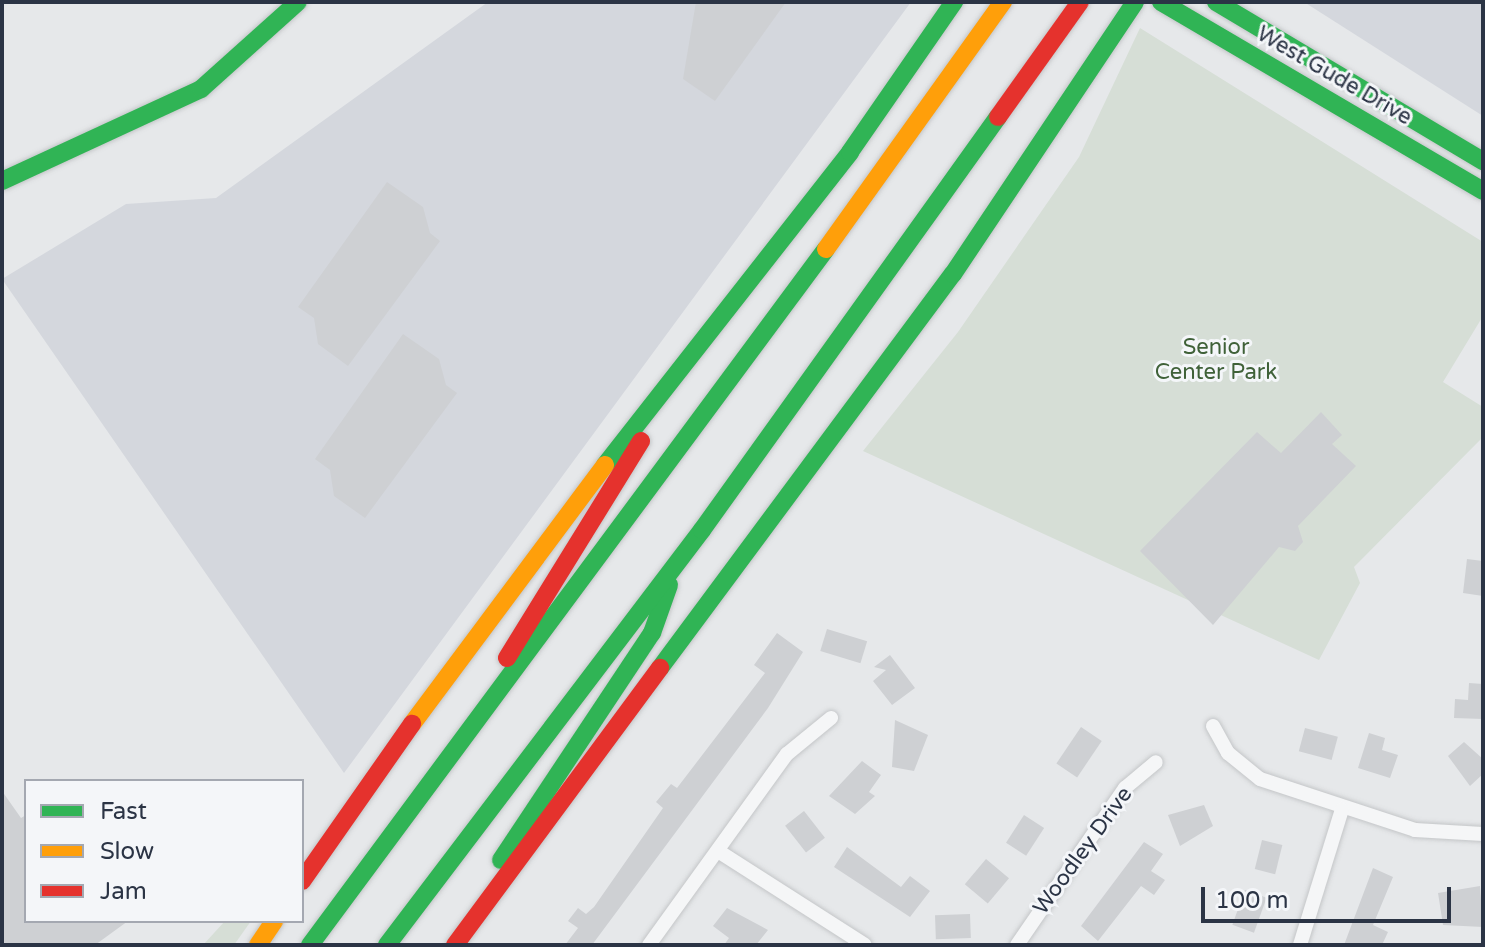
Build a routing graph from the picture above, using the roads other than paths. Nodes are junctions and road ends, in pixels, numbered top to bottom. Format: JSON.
{"nodes":[{"id":1,"x":298,"y":2,"type":"edge"},
{"id":2,"x":954,"y":2,"type":"edge"},
{"id":3,"x":1003,"y":2,"type":"edge"},
{"id":4,"x":1080,"y":2,"type":"edge"},
{"id":5,"x":1135,"y":2,"type":"edge"},
{"id":6,"x":1161,"y":2,"type":"edge"},
{"id":7,"x":1216,"y":2,"type":"edge"},
{"id":8,"x":1483,"y":161,"type":"edge"},
{"id":9,"x":2,"y":181,"type":"edge"},
{"id":10,"x":1483,"y":191,"type":"edge"},
{"id":11,"x":718,"y":321,"type":"junction"},
{"id":12,"x":678,"y":561,"type":"junction"},
{"id":13,"x":831,"y":718,"type":"dead end"},
{"id":14,"x":1213,"y":726,"type":"dead end"},
{"id":15,"x":455,"y":749,"type":"junction"},
{"id":16,"x":1156,"y":762,"type":"dead end"},
{"id":17,"x":1342,"y":809,"type":"junction"},
{"id":18,"x":1483,"y":834,"type":"edge"},
{"id":19,"x":718,"y":851,"type":"junction"},
{"id":20,"x":304,"y":878,"type":"edge"},
{"id":21,"x":273,"y":923,"type":"edge"},
{"id":22,"x":258,"y":945,"type":"edge"},
{"id":23,"x":310,"y":945,"type":"edge"},
{"id":24,"x":387,"y":945,"type":"edge"},
{"id":25,"x":444,"y":945,"type":"edge"},
{"id":26,"x":455,"y":945,"type":"edge"},
{"id":27,"x":649,"y":945,"type":"edge"},
{"id":28,"x":865,"y":945,"type":"edge"},
{"id":29,"x":1017,"y":945,"type":"edge"},
{"id":30,"x":1300,"y":945,"type":"edge"}],
"edges":[{"from":1,"to":9,"type":"main road"},
{"from":2,"to":11,"type":"main road"},
{"from":3,"to":15,"type":"main road"},
{"from":4,"to":12,"type":"main road"},
{"from":5,"to":26,"type":"main road"},
{"from":6,"to":10,"type":"main road","name":"West Gude Drive"},
{"from":7,"to":8,"type":"main road","name":"West Gude Drive"},
{"from":11,"to":15,"type":"main road"},
{"from":11,"to":20,"type":"main road"},
{"from":12,"to":24,"type":"main road"},
{"from":12,"to":25,"type":"main road"},
{"from":13,"to":19,"type":"street"},
{"from":14,"to":17,"type":"street"},
{"from":15,"to":23,"type":"main road"},
{"from":16,"to":29,"type":"street","name":"Woodley Drive"},
{"from":17,"to":18,"type":"street"},
{"from":17,"to":30,"type":"street"},
{"from":19,"to":27,"type":"street"},
{"from":19,"to":28,"type":"street"},
{"from":21,"to":22,"type":"main road"}]}
